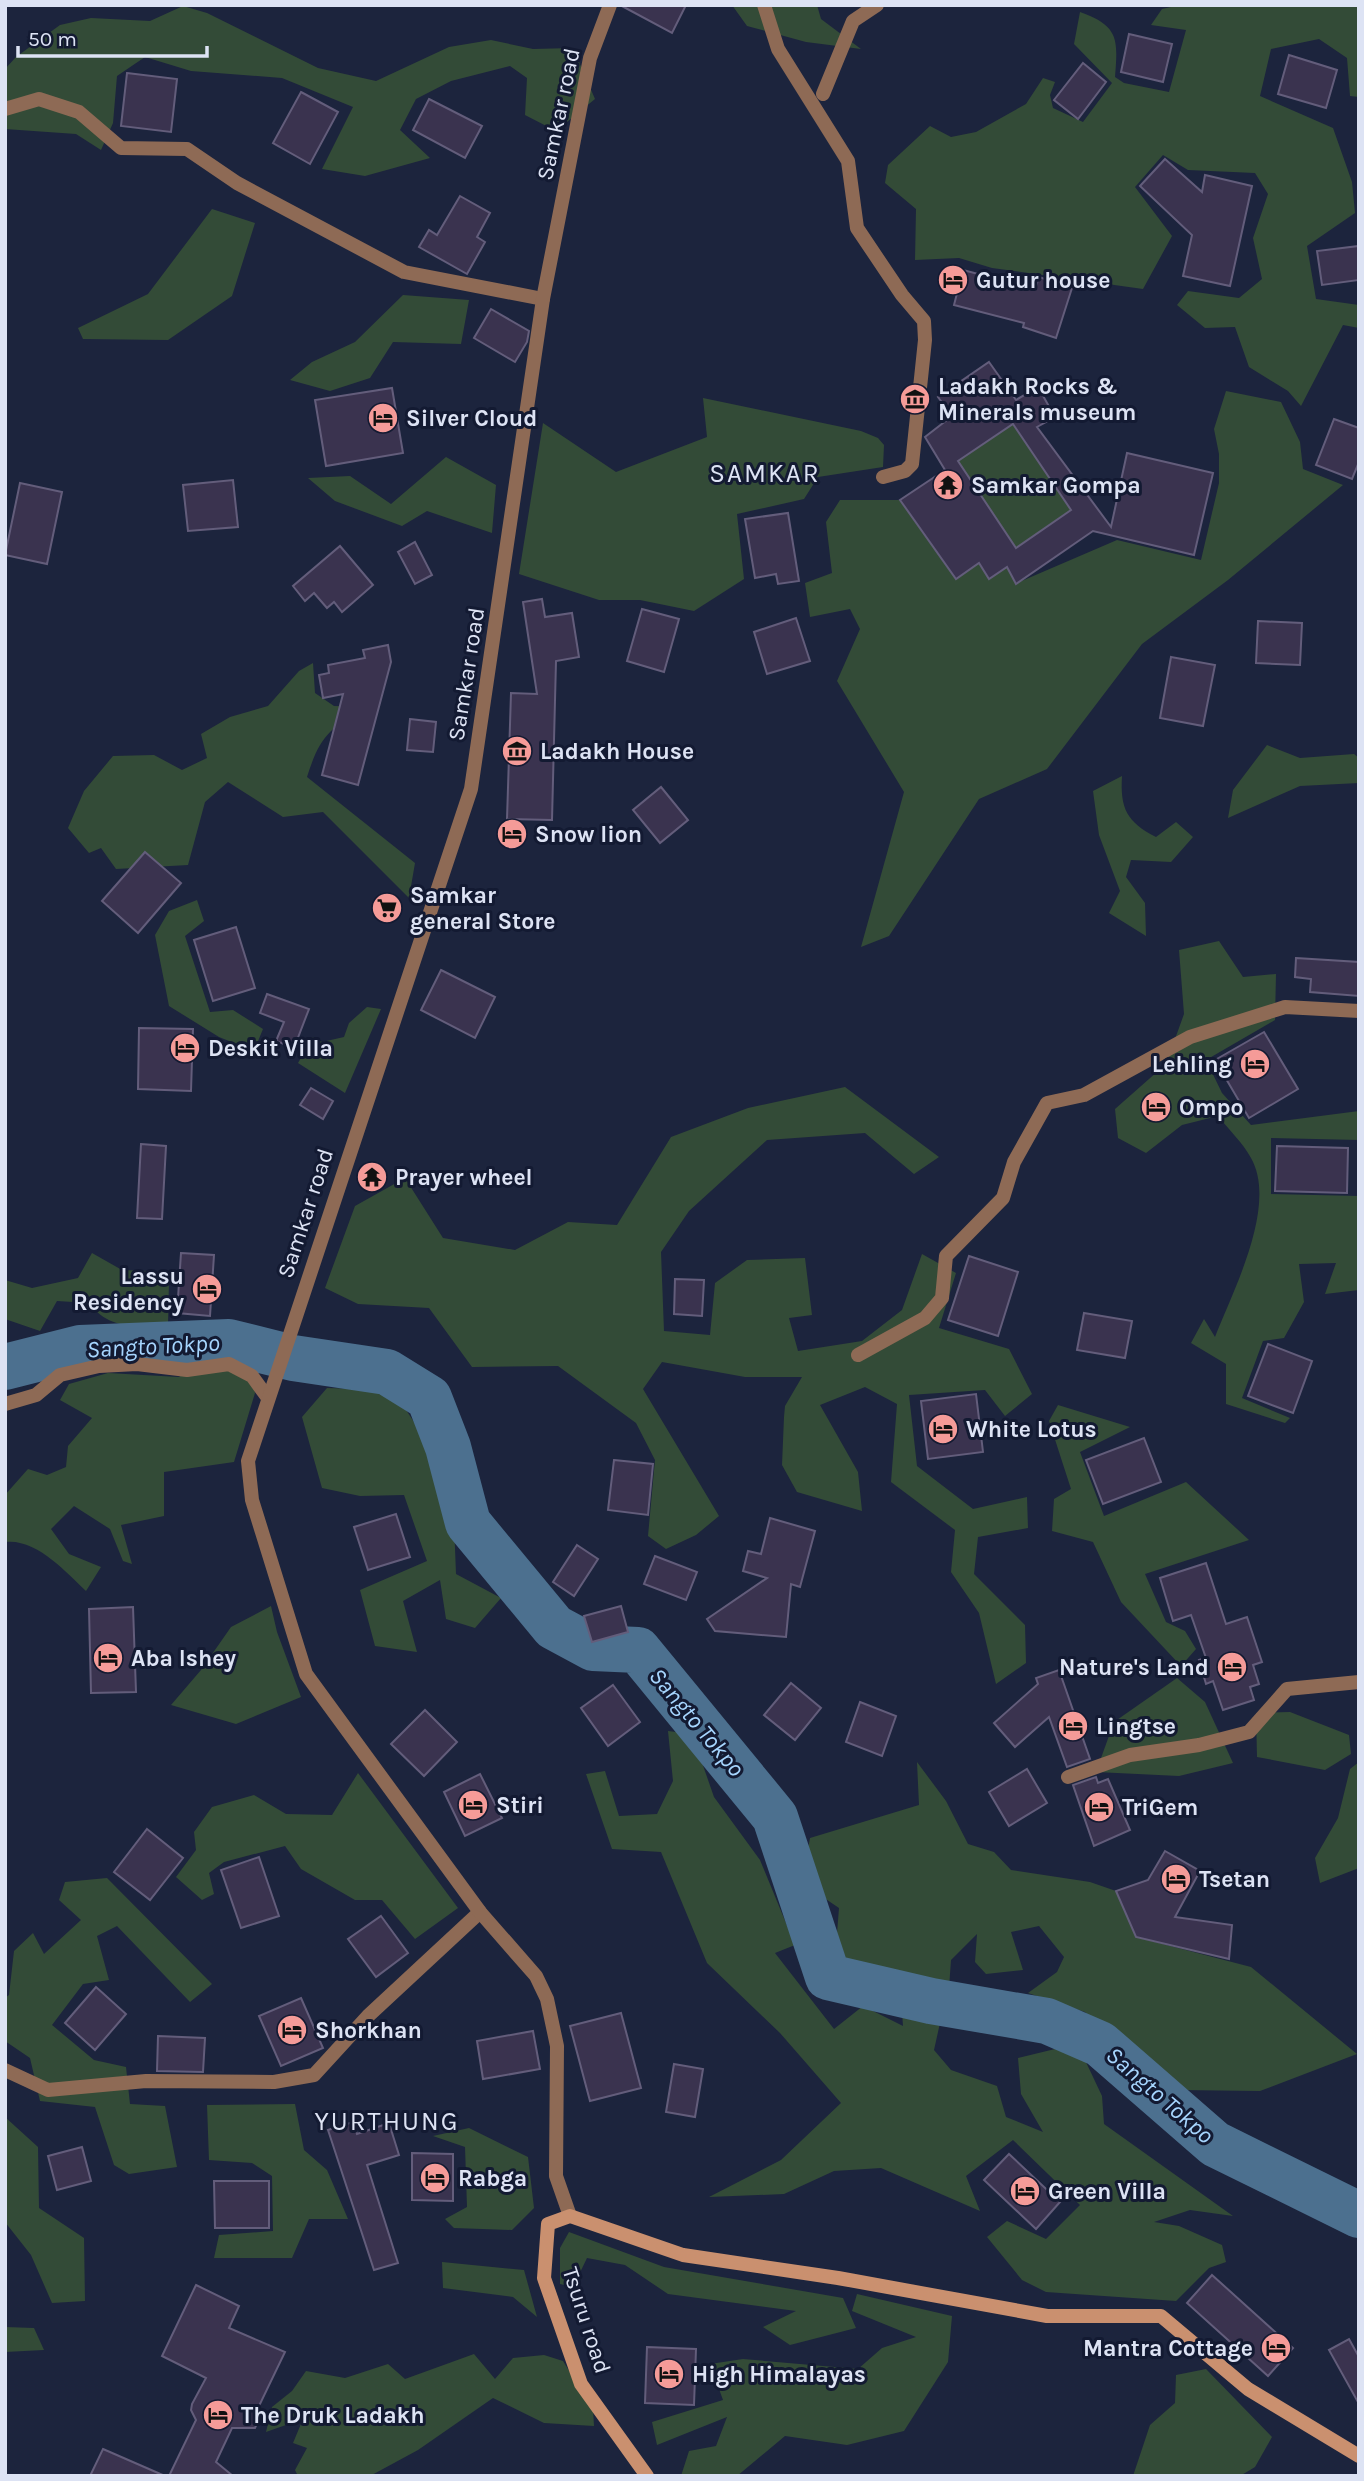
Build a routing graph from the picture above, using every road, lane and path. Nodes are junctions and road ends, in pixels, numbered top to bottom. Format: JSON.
{"nodes":[{"id":1,"x":610,"y":5,"type":"edge"},
{"id":2,"x":764,"y":5,"type":"edge"},
{"id":3,"x":877,"y":5,"type":"edge"},
{"id":4,"x":822,"y":94,"type":"dead end"},
{"id":5,"x":5,"y":109,"type":"edge"},
{"id":6,"x":543,"y":299,"type":"junction"},
{"id":7,"x":883,"y":477,"type":"dead end"},
{"id":8,"x":1359,"y":1011,"type":"edge"},
{"id":9,"x":858,"y":1355,"type":"dead end"},
{"id":10,"x":268,"y":1398,"type":"junction"},
{"id":11,"x":5,"y":1404,"type":"edge"},
{"id":12,"x":1359,"y":1682,"type":"edge"},
{"id":13,"x":1068,"y":1777,"type":"dead end"},
{"id":14,"x":480,"y":1913,"type":"junction"},
{"id":15,"x":5,"y":2070,"type":"edge"},
{"id":16,"x":570,"y":2216,"type":"junction"},
{"id":17,"x":1359,"y":2456,"type":"edge"},
{"id":18,"x":647,"y":2476,"type":"edge"}],
"edges":[{"from":1,"to":6,"type":"street","name":"Samkar road"},
{"from":2,"to":7,"type":"street"},
{"from":3,"to":4,"type":"street"},
{"from":5,"to":6,"type":"street"},
{"from":6,"to":10,"type":"street","name":"Samkar road"},
{"from":8,"to":9,"type":"street"},
{"from":10,"to":11,"type":"street"},
{"from":10,"to":14,"type":"street","name":"Samkar road"},
{"from":12,"to":13,"type":"street"},
{"from":14,"to":15,"type":"street"},
{"from":14,"to":16,"type":"street","name":"Samkar road"},
{"from":16,"to":17,"type":"main road"},
{"from":16,"to":18,"type":"main road","name":"Tsuru road"}]}
